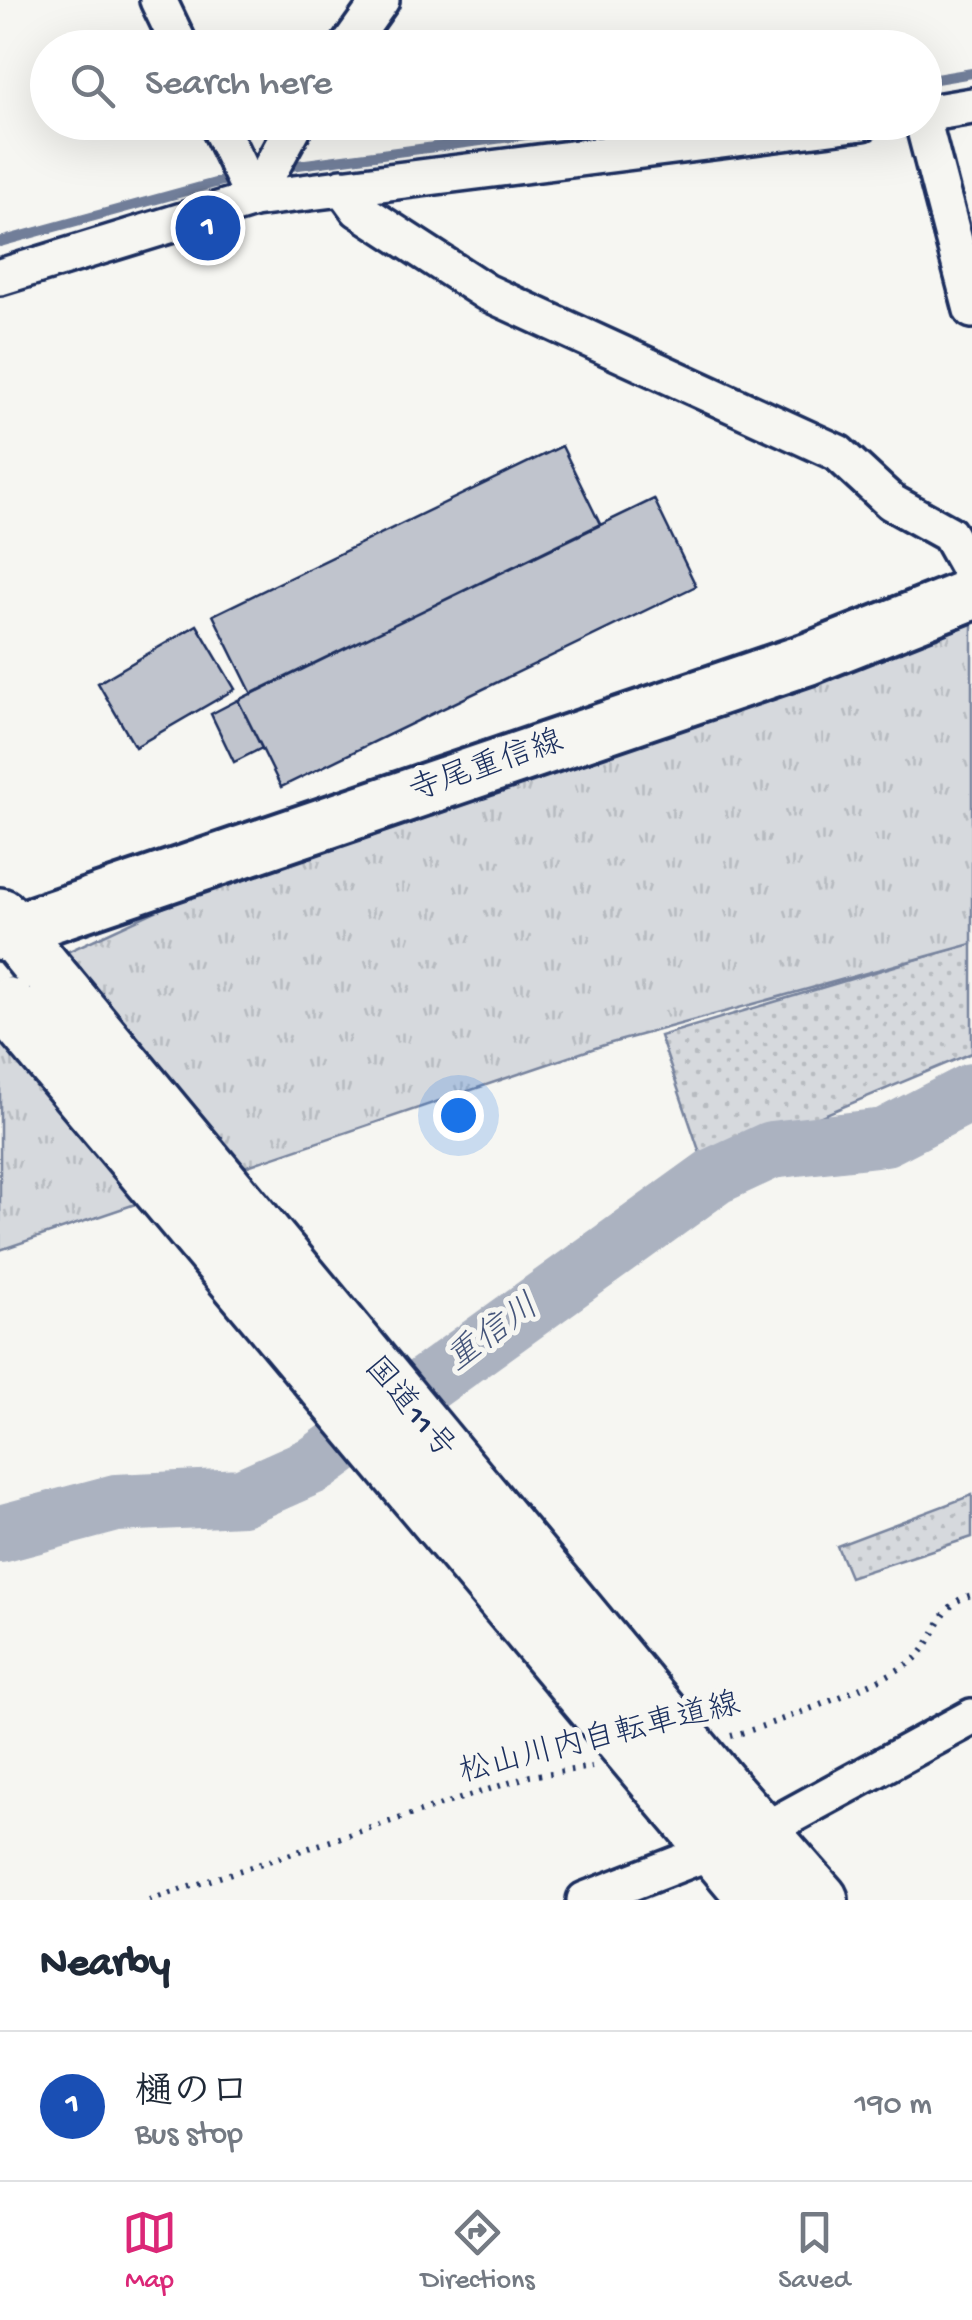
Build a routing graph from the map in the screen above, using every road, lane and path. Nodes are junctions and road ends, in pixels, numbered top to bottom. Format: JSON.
{"nodes":[{"id":1,"x":158,"y":0,"type":"edge"},
{"id":2,"x":381,"y":0,"type":"edge"},
{"id":3,"x":172,"y":30,"type":"edge"},
{"id":4,"x":359,"y":30,"type":"edge"},
{"id":5,"x":972,"y":106,"type":"edge"},
{"id":6,"x":942,"y":111,"type":"edge"},
{"id":7,"x":226,"y":140,"type":"edge"},
{"id":8,"x":286,"y":140,"type":"edge"},
{"id":9,"x":721,"y":140,"type":"edge"},
{"id":10,"x":927,"y":140,"type":"edge"},
{"id":11,"x":342,"y":188,"type":"junction"},
{"id":12,"x":254,"y":199,"type":"junction"},
{"id":13,"x":0,"y":277,"type":"edge"},
{"id":14,"x":972,"y":310,"type":"edge"},
{"id":15,"x":972,"y":575,"type":"edge"},
{"id":16,"x":972,"y":594,"type":"edge"},
{"id":17,"x":4,"y":926,"type":"edge"},
{"id":18,"x":22,"y":996,"type":"edge"},
{"id":19,"x":972,"y":1595,"type":"edge"},
{"id":20,"x":972,"y":1717,"type":"edge"},
{"id":21,"x":720,"y":1739,"type":"dead end"},
{"id":22,"x":600,"y":1766,"type":"dead end"},
{"id":23,"x":720,"y":1820,"type":"junction"},
{"id":24,"x":149,"y":1900,"type":"edge"},
{"id":25,"x":586,"y":1900,"type":"edge"},
{"id":26,"x":758,"y":1900,"type":"edge"},
{"id":27,"x":820,"y":1900,"type":"edge"}],
"edges":[{"from":1,"to":3,"type":"street"},
{"from":2,"to":4,"type":"street"},
{"from":5,"to":6,"type":"street"},
{"from":7,"to":12,"type":"street"},
{"from":8,"to":12,"type":"street"},
{"from":9,"to":11,"type":"street"},
{"from":10,"to":14,"type":"street"},
{"from":11,"to":12,"type":"street"},
{"from":11,"to":15,"type":"street"},
{"from":12,"to":13,"type":"street"},
{"from":16,"to":17,"type":"main road","name":"寺尾重信線"},
{"from":17,"to":18,"type":"highway","name":"国道11号"},
{"from":18,"to":23,"type":"highway","name":"国道11号","bridge":true},
{"from":19,"to":21,"type":"path","name":"松山川内自転車道線"},
{"from":20,"to":23,"type":"street"},
{"from":22,"to":24,"type":"path","name":"松山川内自転車道線"},
{"from":23,"to":25,"type":"street"},
{"from":23,"to":26,"type":"highway","name":"国道11号"},
{"from":23,"to":27,"type":"highway","name":"国道11号"}]}
